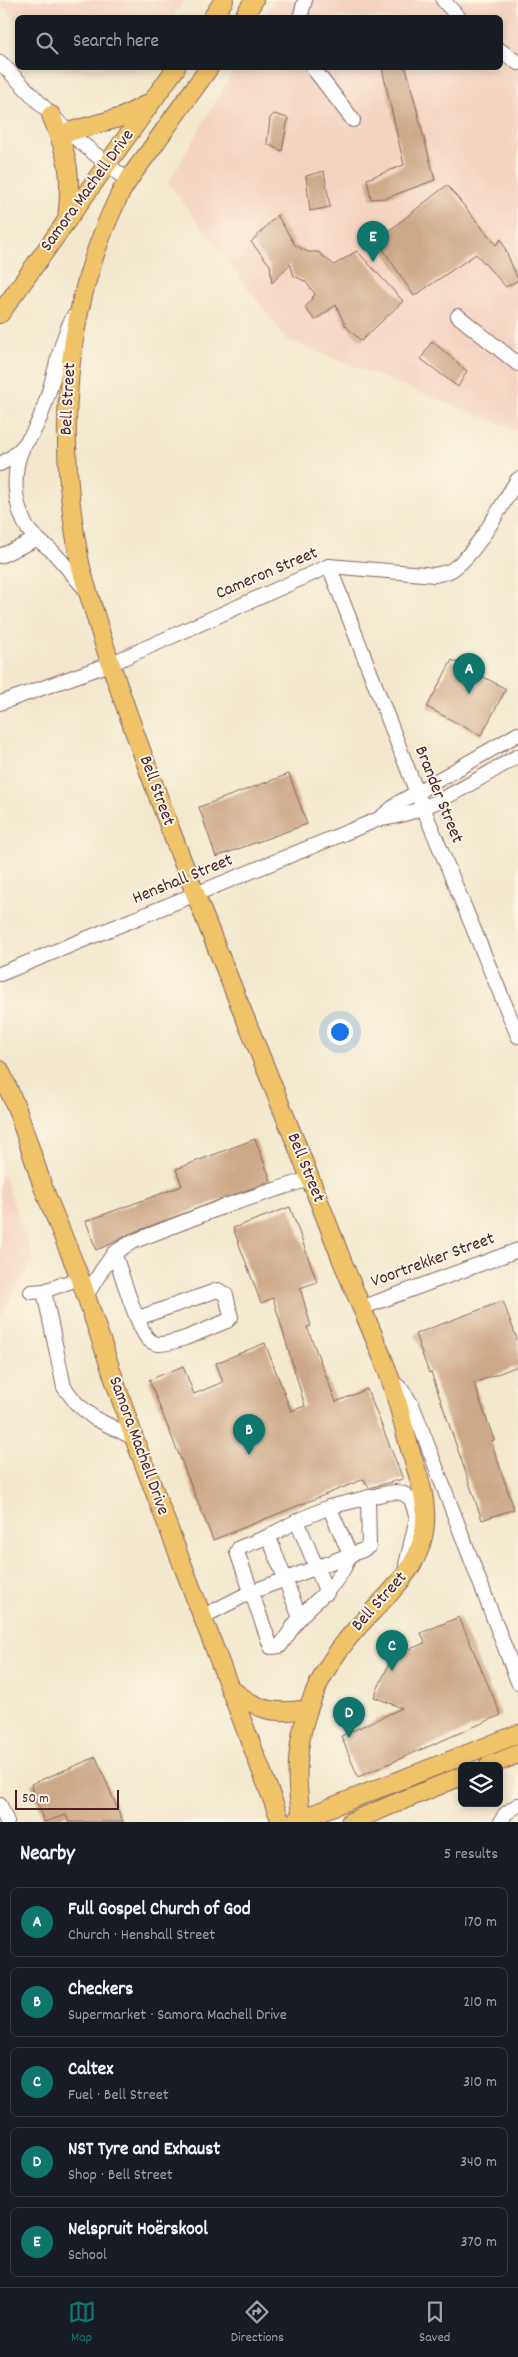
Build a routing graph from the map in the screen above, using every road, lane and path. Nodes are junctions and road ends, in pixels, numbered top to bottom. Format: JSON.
{"nodes":[{"id":1,"x":224,"y":0,"type":"edge"},
{"id":2,"x":254,"y":0,"type":"edge"},
{"id":3,"x":305,"y":0,"type":"edge"},
{"id":4,"x":443,"y":0,"type":"edge"},
{"id":5,"x":214,"y":15,"type":"edge"},
{"id":6,"x":245,"y":15,"type":"edge"},
{"id":7,"x":301,"y":15,"type":"edge"},
{"id":8,"x":457,"y":15,"type":"edge"},
{"id":9,"x":503,"y":52,"type":"edge"},
{"id":10,"x":0,"y":62,"type":"edge"},
{"id":11,"x":518,"y":63,"type":"edge"},
{"id":12,"x":175,"y":70,"type":"edge"},
{"id":13,"x":208,"y":70,"type":"edge"},
{"id":14,"x":315,"y":70,"type":"edge"},
{"id":15,"x":154,"y":100,"type":"junction"},
{"id":16,"x":51,"y":115,"type":"junction"},
{"id":17,"x":353,"y":120,"type":"dead end"},
{"id":18,"x":68,"y":132,"type":"junction"},
{"id":19,"x":107,"y":166,"type":"junction"},
{"id":20,"x":128,"y":181,"type":"junction"},
{"id":21,"x":67,"y":221,"type":"junction"},
{"id":22,"x":84,"y":295,"type":"junction"},
{"id":23,"x":0,"y":314,"type":"edge"},
{"id":24,"x":458,"y":316,"type":"dead end"},
{"id":25,"x":518,"y":364,"type":"edge"},
{"id":26,"x":23,"y":446,"type":"junction"},
{"id":27,"x":0,"y":464,"type":"edge"},
{"id":28,"x":518,"y":478,"type":"edge"},
{"id":29,"x":37,"y":539,"type":"junction"},
{"id":30,"x":0,"y":556,"type":"edge"},
{"id":31,"x":329,"y":566,"type":"junction"},
{"id":32,"x":89,"y":594,"type":"junction"},
{"id":33,"x":110,"y":664,"type":"junction"},
{"id":34,"x":0,"y":703,"type":"edge"},
{"id":35,"x":518,"y":734,"type":"edge"},
{"id":36,"x":518,"y":756,"type":"edge"},
{"id":37,"x":417,"y":794,"type":"junction"},
{"id":38,"x":423,"y":808,"type":"junction"},
{"id":39,"x":379,"y":819,"type":"junction"},
{"id":40,"x":195,"y":896,"type":"junction"},
{"id":41,"x":0,"y":974,"type":"edge"},
{"id":42,"x":518,"y":1036,"type":"edge"},
{"id":43,"x":0,"y":1070,"type":"edge"},
{"id":44,"x":309,"y":1179,"type":"junction"},
{"id":45,"x":518,"y":1250,"type":"edge"},
{"id":46,"x":114,"y":1253,"type":"junction"},
{"id":47,"x":80,"y":1278,"type":"junction"},
{"id":48,"x":86,"y":1296,"type":"junction"},
{"id":49,"x":360,"y":1308,"type":"junction"},
{"id":50,"x":138,"y":1318,"type":"junction"},
{"id":51,"x":391,"y":1380,"type":"junction"},
{"id":52,"x":134,"y":1438,"type":"junction"},
{"id":53,"x":368,"y":1497,"type":"junction"},
{"id":54,"x":329,"y":1507,"type":"junction"},
{"id":55,"x":297,"y":1521,"type":"junction"},
{"id":56,"x":267,"y":1537,"type":"junction"},
{"id":57,"x":350,"y":1554,"type":"junction"},
{"id":58,"x":315,"y":1567,"type":"junction"},
{"id":59,"x":284,"y":1579,"type":"junction"},
{"id":60,"x":403,"y":1581,"type":"junction"},
{"id":61,"x":251,"y":1592,"type":"junction"},
{"id":62,"x":327,"y":1593,"type":"junction"},
{"id":63,"x":202,"y":1617,"type":"junction"},
{"id":64,"x":300,"y":1618,"type":"junction"},
{"id":65,"x":518,"y":1682,"type":"edge"},
{"id":66,"x":228,"y":1686,"type":"junction"},
{"id":67,"x":307,"y":1709,"type":"junction"},
{"id":68,"x":518,"y":1734,"type":"edge"},
{"id":69,"x":518,"y":1754,"type":"edge"},
{"id":70,"x":498,"y":1762,"type":"edge"},
{"id":71,"x":444,"y":1763,"type":"junction"},
{"id":72,"x":456,"y":1778,"type":"edge"},
{"id":73,"x":0,"y":1805,"type":"edge"},
{"id":74,"x":518,"y":1805,"type":"edge"},
{"id":75,"x":299,"y":1821,"type":"edge"},
{"id":76,"x":7,"y":1822,"type":"edge"},
{"id":77,"x":281,"y":1822,"type":"edge"},
{"id":78,"x":350,"y":1822,"type":"edge"},
{"id":79,"x":500,"y":1822,"type":"edge"}],
"edges":[{"from":1,"to":5,"type":"main road"},
{"from":2,"to":6,"type":"main road"},
{"from":3,"to":7,"type":"street"},
{"from":4,"to":8,"type":"street"},
{"from":9,"to":11,"type":"street"},
{"from":10,"to":16,"type":"street"},
{"from":12,"to":15,"type":"main road","name":"Samora Machell Drive"},
{"from":13,"to":20,"type":"main road","name":"Samora Machell Drive"},
{"from":14,"to":17,"type":"street"},
{"from":15,"to":18,"type":"main road"},
{"from":15,"to":19,"type":"main road","name":"Samora Machell Drive"},
{"from":16,"to":18,"type":"street"},
{"from":16,"to":21,"type":"main road"},
{"from":18,"to":19,"type":"street"},
{"from":19,"to":20,"type":"street"},
{"from":19,"to":21,"type":"main road","name":"Samora Machell Drive"},
{"from":20,"to":22,"type":"main road","name":"Bell Street"},
{"from":21,"to":23,"type":"main road","name":"Samora Machell Drive"},
{"from":22,"to":26,"type":"street"},
{"from":22,"to":32,"type":"main road","name":"Bell Street"},
{"from":24,"to":25,"type":"street"},
{"from":26,"to":27,"type":"street"},
{"from":26,"to":29,"type":"street"},
{"from":28,"to":31,"type":"street","name":"Cameron Street"},
{"from":29,"to":30,"type":"street"},
{"from":29,"to":32,"type":"street"},
{"from":31,"to":33,"type":"street","name":"Cameron Street"},
{"from":31,"to":37,"type":"street","name":"Brander Street"},
{"from":32,"to":33,"type":"main road","name":"Bell Street"},
{"from":33,"to":34,"type":"street","name":"Cameron Street"},
{"from":33,"to":40,"type":"main road","name":"Bell Street"},
{"from":35,"to":37,"type":"street","name":"Henshall Street"},
{"from":36,"to":38,"type":"street","name":"Henshall Street"},
{"from":37,"to":38,"type":"street","name":"Brander Street"},
{"from":37,"to":39,"type":"street","name":"Henshall Street"},
{"from":38,"to":39,"type":"street","name":"Henshall Street"},
{"from":38,"to":42,"type":"street","name":"Brander Street"},
{"from":39,"to":40,"type":"street","name":"Henshall Street"},
{"from":40,"to":41,"type":"street","name":"Henshall Street"},
{"from":40,"to":44,"type":"main road","name":"Bell Street"},
{"from":43,"to":47,"type":"main road","name":"Samora Machell Drive"},
{"from":44,"to":46,"type":"street"},
{"from":44,"to":49,"type":"main road","name":"Bell Street"},
{"from":45,"to":49,"type":"street","name":"Voortrekker Street"},
{"from":46,"to":48,"type":"street"},
{"from":46,"to":50,"type":"street"},
{"from":47,"to":48,"type":"main road","name":"Samora Machell Drive"},
{"from":47,"to":52,"type":"street"},
{"from":48,"to":52,"type":"main road","name":"Samora Machell Drive"},
{"from":49,"to":51,"type":"main road","name":"Bell Street"},
{"from":50,"to":50,"type":"street"},
{"from":51,"to":60,"type":"main road","name":"Bell Street"},
{"from":51,"to":65,"type":"street","name":"Bell Street"},
{"from":52,"to":63,"type":"main road","name":"Samora Machell Drive"},
{"from":53,"to":54,"type":"street"},
{"from":53,"to":57,"type":"street"},
{"from":53,"to":60,"type":"street"},
{"from":54,"to":55,"type":"street"},
{"from":54,"to":57,"type":"street"},
{"from":55,"to":56,"type":"street"},
{"from":55,"to":58,"type":"street"},
{"from":56,"to":59,"type":"street"},
{"from":56,"to":61,"type":"street"},
{"from":57,"to":58,"type":"street"},
{"from":57,"to":62,"type":"street"},
{"from":58,"to":59,"type":"street"},
{"from":58,"to":62,"type":"street"},
{"from":59,"to":61,"type":"street"},
{"from":59,"to":64,"type":"street"},
{"from":60,"to":67,"type":"main road","name":"Bell Street"},
{"from":61,"to":63,"type":"street"},
{"from":61,"to":64,"type":"street"},
{"from":62,"to":64,"type":"street"},
{"from":63,"to":66,"type":"main road","name":"Samora Machell Drive"},
{"from":66,"to":67,"type":"main road"},
{"from":66,"to":77,"type":"main road","name":"Samora Machell Drive"},
{"from":67,"to":75,"type":"main road","name":"Bell Street"},
{"from":68,"to":71,"type":"main road"},
{"from":69,"to":70,"type":"main road"},
{"from":71,"to":72,"type":"main road"},
{"from":71,"to":75,"type":"main road"},
{"from":72,"to":78,"type":"main road"},
{"from":73,"to":76,"type":"street"},
{"from":74,"to":79,"type":"street"}]}
